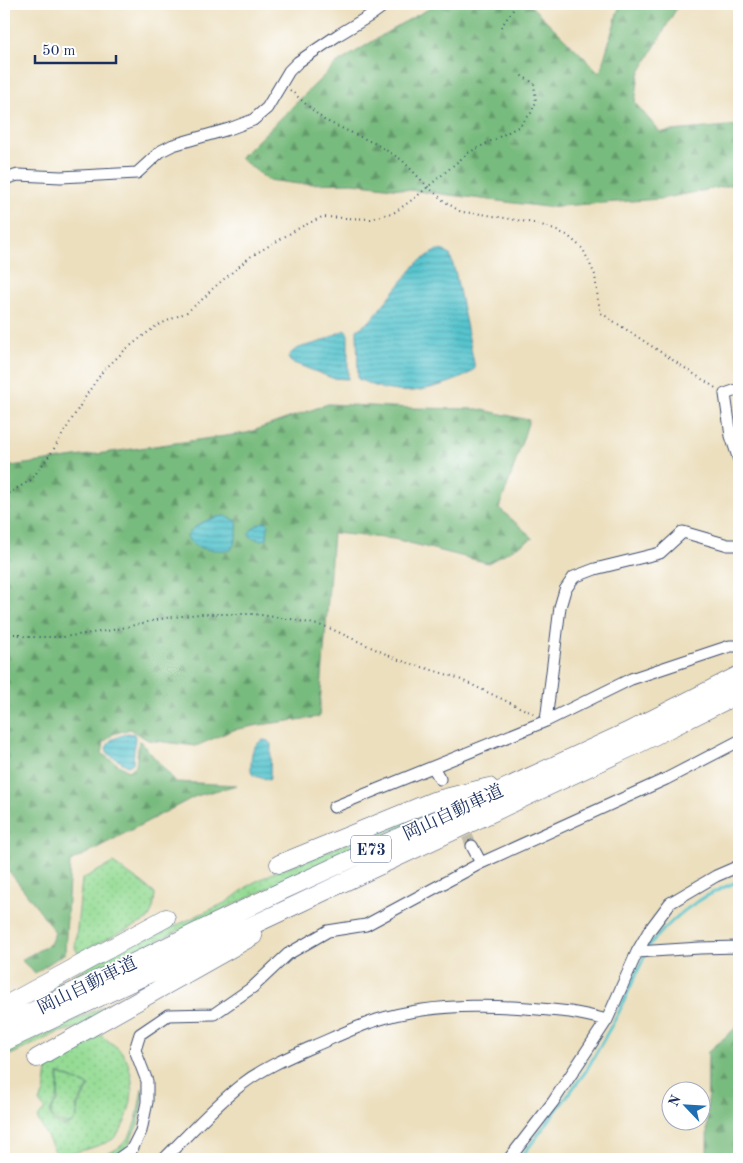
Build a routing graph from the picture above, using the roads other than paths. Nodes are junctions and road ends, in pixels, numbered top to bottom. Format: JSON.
{"nodes":[{"id":1,"x":386,"y":4,"type":"edge"},
{"id":2,"x":4,"y":179,"type":"edge"},
{"id":3,"x":739,"y":389,"type":"edge"},
{"id":4,"x":739,"y":460,"type":"edge"},
{"id":5,"x":739,"y":545,"type":"edge"},
{"id":6,"x":739,"y":646,"type":"edge"},
{"id":7,"x":739,"y":674,"type":"edge"},
{"id":8,"x":739,"y":694,"type":"edge"},
{"id":9,"x":546,"y":721,"type":"junction"},
{"id":10,"x":739,"y":741,"type":"edge"},
{"id":11,"x":433,"y":767,"type":"junction"},
{"id":12,"x":529,"y":777,"type":"junction"},
{"id":13,"x":440,"y":779,"type":"dead end"},
{"id":14,"x":334,"y":807,"type":"dead end"},
{"id":15,"x":472,"y":846,"type":"tunnel mouth"},
{"id":16,"x":416,"y":848,"type":"junction"},
{"id":17,"x":480,"y":863,"type":"junction"},
{"id":18,"x":279,"y":864,"type":"dead end"},
{"id":19,"x":739,"y":866,"type":"edge"},
{"id":20,"x":166,"y":918,"type":"dead end"},
{"id":21,"x":739,"y":946,"type":"edge"},
{"id":22,"x":644,"y":952,"type":"junction"},
{"id":23,"x":4,"y":1006,"type":"edge"},
{"id":24,"x":607,"y":1020,"type":"junction"},
{"id":25,"x":4,"y":1025,"type":"edge"},
{"id":26,"x":4,"y":1042,"type":"edge"},
{"id":27,"x":36,"y":1058,"type":"dead end"},
{"id":28,"x":118,"y":1159,"type":"edge"},
{"id":29,"x":164,"y":1159,"type":"edge"},
{"id":30,"x":509,"y":1159,"type":"edge"}],
"edges":[{"from":1,"to":2,"type":"street"},
{"from":3,"to":4,"type":"street"},
{"from":5,"to":9,"type":"street"},
{"from":6,"to":9,"type":"street"},
{"from":7,"to":12,"type":"highway","name":"岡山自動車道","number":"E73"},
{"from":8,"to":16,"type":"highway","name":"岡山自動車道","number":"E73"},
{"from":9,"to":11,"type":"street"},
{"from":10,"to":17,"type":"street"},
{"from":11,"to":13,"type":"street"},
{"from":11,"to":14,"type":"street"},
{"from":12,"to":18,"type":"highway"},
{"from":12,"to":25,"type":"highway","name":"岡山自動車道","number":"E73"},
{"from":15,"to":17,"type":"street"},
{"from":16,"to":26,"type":"highway","name":"岡山自動車道","number":"E73"},
{"from":16,"to":27,"type":"highway"},
{"from":17,"to":28,"type":"street"},
{"from":19,"to":22,"type":"street"},
{"from":20,"to":23,"type":"highway"},
{"from":21,"to":22,"type":"street"},
{"from":22,"to":24,"type":"street"},
{"from":24,"to":29,"type":"street"},
{"from":24,"to":30,"type":"street"}]}
